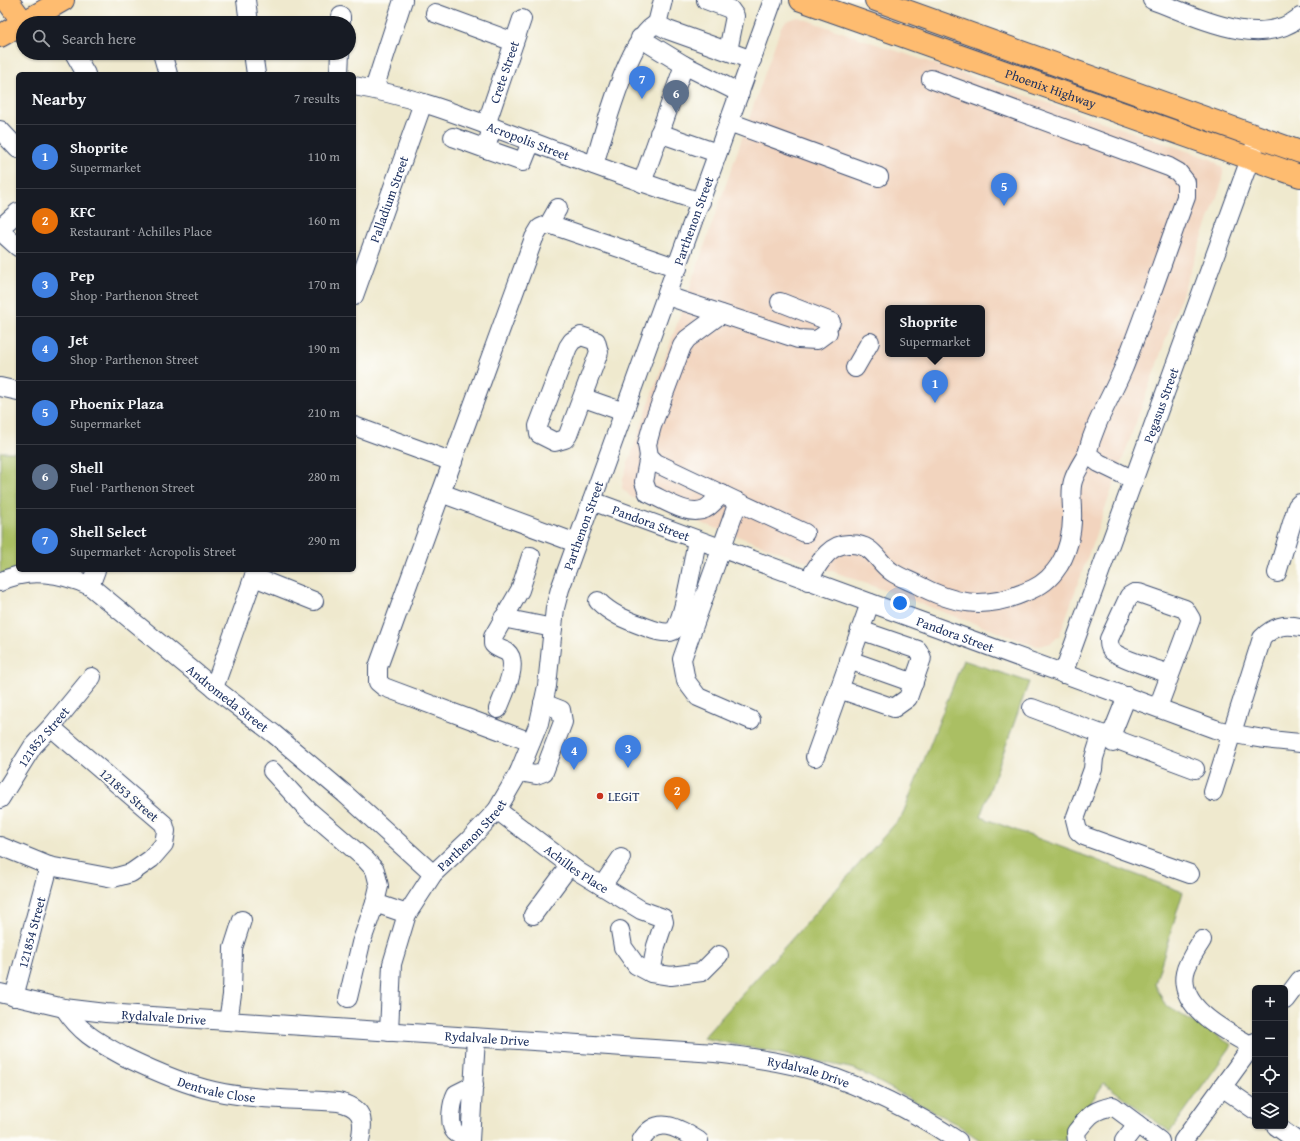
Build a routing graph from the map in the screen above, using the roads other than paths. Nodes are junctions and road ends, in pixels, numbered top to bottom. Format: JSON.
{"nodes":[{"id":1,"x":63,"y":0,"type":"edge"},
{"id":2,"x":246,"y":0,"type":"edge"},
{"id":3,"x":403,"y":0,"type":"edge"},
{"id":4,"x":663,"y":0,"type":"edge"},
{"id":5,"x":706,"y":0,"type":"edge"},
{"id":6,"x":773,"y":0,"type":"edge"},
{"id":7,"x":801,"y":0,"type":"edge"},
{"id":8,"x":876,"y":0,"type":"edge"},
{"id":9,"x":1152,"y":0,"type":"edge"},
{"id":10,"x":6,"y":1,"type":"edge"},
{"id":11,"x":435,"y":13,"type":"dead end"},
{"id":12,"x":32,"y":16,"type":"edge"},
{"id":13,"x":248,"y":16,"type":"edge"},
{"id":14,"x":1300,"y":18,"type":"edge"},
{"id":15,"x":522,"y":19,"type":"dead end"},
{"id":16,"x":16,"y":24,"type":"edge"},
{"id":17,"x":657,"y":24,"type":"junction"},
{"id":18,"x":7,"y":29,"type":"edge"},
{"id":19,"x":640,"y":38,"type":"junction"},
{"id":20,"x":514,"y":42,"type":"junction"},
{"id":21,"x":728,"y":51,"type":"junction"},
{"id":22,"x":78,"y":60,"type":"edge"},
{"id":23,"x":164,"y":60,"type":"edge"},
{"id":24,"x":174,"y":60,"type":"edge"},
{"id":25,"x":254,"y":60,"type":"edge"},
{"id":26,"x":340,"y":60,"type":"edge"},
{"id":27,"x":752,"y":60,"type":"junction"},
{"id":28,"x":684,"y":65,"type":"junction"},
{"id":29,"x":85,"y":72,"type":"edge"},
{"id":30,"x":167,"y":72,"type":"edge"},
{"id":31,"x":177,"y":72,"type":"edge"},
{"id":32,"x":256,"y":72,"type":"edge"},
{"id":33,"x":339,"y":72,"type":"edge"},
{"id":34,"x":931,"y":79,"type":"dead end"},
{"id":35,"x":356,"y":86,"type":"edge"},
{"id":36,"x":374,"y":89,"type":"junction"},
{"id":37,"x":740,"y":93,"type":"junction"},
{"id":38,"x":423,"y":103,"type":"junction"},
{"id":39,"x":729,"y":122,"type":"junction"},
{"id":40,"x":489,"y":126,"type":"junction"},
{"id":41,"x":0,"y":130,"type":"edge"},
{"id":42,"x":659,"y":133,"type":"junction"},
{"id":43,"x":453,"y":137,"type":"dead end"},
{"id":44,"x":1258,"y":137,"type":"junction"},
{"id":45,"x":531,"y":142,"type":"junction"},
{"id":46,"x":16,"y":147,"type":"edge"},
{"id":47,"x":486,"y":149,"type":"junction"},
{"id":48,"x":1300,"y":152,"type":"edge"},
{"id":49,"x":717,"y":153,"type":"junction"},
{"id":50,"x":1250,"y":158,"type":"junction"},
{"id":51,"x":594,"y":165,"type":"junction"},
{"id":52,"x":1300,"y":176,"type":"edge"},
{"id":53,"x":879,"y":177,"type":"dead end"},
{"id":54,"x":642,"y":183,"type":"junction"},
{"id":55,"x":701,"y":202,"type":"junction"},
{"id":56,"x":558,"y":208,"type":"dead end"},
{"id":57,"x":16,"y":214,"type":"edge"},
{"id":58,"x":549,"y":224,"type":"junction"},
{"id":59,"x":0,"y":228,"type":"edge"},
{"id":60,"x":0,"y":232,"type":"edge"},
{"id":61,"x":16,"y":245,"type":"edge"},
{"id":62,"x":678,"y":268,"type":"junction"},
{"id":63,"x":356,"y":290,"type":"edge"},
{"id":64,"x":667,"y":296,"type":"junction"},
{"id":65,"x":780,"y":302,"type":"dead end"},
{"id":66,"x":721,"y":314,"type":"junction"},
{"id":67,"x":870,"y":342,"type":"dead end"},
{"id":68,"x":855,"y":368,"type":"dead end"},
{"id":69,"x":0,"y":387,"type":"edge"},
{"id":70,"x":16,"y":391,"type":"edge"},
{"id":71,"x":584,"y":398,"type":"junction"},
{"id":72,"x":624,"y":412,"type":"junction"},
{"id":73,"x":356,"y":427,"type":"edge"},
{"id":74,"x":1088,"y":454,"type":"junction"},
{"id":75,"x":649,"y":456,"type":"junction"},
{"id":76,"x":453,"y":462,"type":"junction"},
{"id":77,"x":1134,"y":480,"type":"junction"},
{"id":78,"x":442,"y":493,"type":"junction"},
{"id":79,"x":722,"y":494,"type":"junction"},
{"id":80,"x":592,"y":501,"type":"junction"},
{"id":81,"x":738,"y":502,"type":"junction"},
{"id":82,"x":1300,"y":503,"type":"edge"},
{"id":83,"x":805,"y":533,"type":"dead end"},
{"id":84,"x":697,"y":540,"type":"junction"},
{"id":85,"x":576,"y":543,"type":"junction"},
{"id":86,"x":722,"y":549,"type":"junction"},
{"id":87,"x":531,"y":556,"type":"dead end"},
{"id":88,"x":1278,"y":573,"type":"dead end"},
{"id":89,"x":255,"y":574,"type":"edge"},
{"id":90,"x":93,"y":578,"type":"edge"},
{"id":91,"x":808,"y":581,"type":"junction"},
{"id":92,"x":0,"y":582,"type":"edge"},
{"id":93,"x":314,"y":601,"type":"dead end"},
{"id":94,"x":598,"y":601,"type":"dead end"},
{"id":95,"x":870,"y":603,"type":"junction"},
{"id":96,"x":503,"y":618,"type":"junction"},
{"id":97,"x":1300,"y":627,"type":"edge"},
{"id":98,"x":553,"y":628,"type":"junction"},
{"id":99,"x":860,"y":630,"type":"junction"},
{"id":100,"x":849,"y":660,"type":"junction"},
{"id":101,"x":1064,"y":674,"type":"junction"},
{"id":102,"x":1170,"y":674,"type":"junction"},
{"id":103,"x":92,"y":678,"type":"dead end"},
{"id":104,"x":914,"y":683,"type":"junction"},
{"id":105,"x":214,"y":688,"type":"junction"},
{"id":106,"x":839,"y":689,"type":"junction"},
{"id":107,"x":1127,"y":696,"type":"junction"},
{"id":108,"x":543,"y":703,"type":"junction"},
{"id":109,"x":1158,"y":707,"type":"junction"},
{"id":110,"x":1032,"y":708,"type":"dead end"},
{"id":111,"x":498,"y":709,"type":"dead end"},
{"id":112,"x":751,"y":720,"type":"dead end"},
{"id":113,"x":51,"y":727,"type":"junction"},
{"id":114,"x":1232,"y":734,"type":"junction"},
{"id":115,"x":1111,"y":735,"type":"junction"},
{"id":116,"x":531,"y":742,"type":"junction"},
{"id":117,"x":1300,"y":743,"type":"edge"},
{"id":118,"x":815,"y":757,"type":"dead end"},
{"id":119,"x":1195,"y":769,"type":"dead end"},
{"id":120,"x":272,"y":771,"type":"dead end"},
{"id":121,"x":519,"y":772,"type":"junction"},
{"id":122,"x":1213,"y":792,"type":"dead end"},
{"id":123,"x":0,"y":799,"type":"edge"},
{"id":124,"x":497,"y":810,"type":"junction"},
{"id":125,"x":0,"y":846,"type":"edge"},
{"id":126,"x":620,"y":858,"type":"dead end"},
{"id":127,"x":578,"y":865,"type":"junction"},
{"id":128,"x":49,"y":866,"type":"junction"},
{"id":129,"x":433,"y":874,"type":"junction"},
{"id":130,"x":1190,"y":874,"type":"dead end"},
{"id":131,"x":602,"y":886,"type":"junction"},
{"id":132,"x":375,"y":903,"type":"junction"},
{"id":133,"x":407,"y":914,"type":"junction"},
{"id":134,"x":533,"y":915,"type":"dead end"},
{"id":135,"x":242,"y":920,"type":"dead end"},
{"id":136,"x":620,"y":930,"type":"dead end"},
{"id":137,"x":1202,"y":940,"type":"dead end"},
{"id":138,"x":718,"y":955,"type":"dead end"},
{"id":139,"x":651,"y":973,"type":"junction"},
{"id":140,"x":1300,"y":980,"type":"edge"},
{"id":141,"x":7,"y":995,"type":"edge"},
{"id":142,"x":1288,"y":996,"type":"edge"},
{"id":143,"x":348,"y":998,"type":"dead end"},
{"id":144,"x":64,"y":1008,"type":"junction"},
{"id":145,"x":228,"y":1021,"type":"junction"},
{"id":146,"x":389,"y":1032,"type":"junction"},
{"id":147,"x":476,"y":1038,"type":"junction"},
{"id":148,"x":1252,"y":1043,"type":"edge"},
{"id":149,"x":1252,"y":1045,"type":"edge"},
{"id":150,"x":1222,"y":1087,"type":"junction"},
{"id":151,"x":1252,"y":1108,"type":"edge"},
{"id":152,"x":1137,"y":1124,"type":"junction"},
{"id":153,"x":1280,"y":1129,"type":"edge"},
{"id":154,"x":470,"y":1140,"type":"edge"},
{"id":155,"x":1157,"y":1140,"type":"edge"},
{"id":156,"x":360,"y":1141,"type":"edge"},
{"id":157,"x":641,"y":1141,"type":"edge"},
{"id":158,"x":699,"y":1141,"type":"edge"},
{"id":159,"x":958,"y":1141,"type":"edge"},
{"id":160,"x":1077,"y":1141,"type":"edge"},
{"id":161,"x":1124,"y":1141,"type":"edge"},
{"id":162,"x":1183,"y":1141,"type":"edge"},
{"id":163,"x":1297,"y":1141,"type":"edge"}],
"edges":[{"from":1,"to":12,"type":"main road"},
{"from":2,"to":13,"type":"street"},
{"from":3,"to":36,"type":"street"},
{"from":4,"to":17,"type":"street"},
{"from":5,"to":21,"type":"street"},
{"from":6,"to":27,"type":"street","name":"Parthenon Street"},
{"from":7,"to":50,"type":"main road","name":"Phoenix Highway"},
{"from":8,"to":44,"type":"main road","name":"Phoenix Highway"},
{"from":9,"to":14,"type":"street"},
{"from":10,"to":18,"type":"main road"},
{"from":11,"to":20,"type":"street"},
{"from":15,"to":20,"type":"street","name":"Crete Street"},
{"from":16,"to":18,"type":"main road"},
{"from":17,"to":19,"type":"street"},
{"from":17,"to":21,"type":"street"},
{"from":19,"to":28,"type":"street"},
{"from":19,"to":51,"type":"street"},
{"from":20,"to":40,"type":"street","name":"Crete Street"},
{"from":21,"to":27,"type":"street"},
{"from":22,"to":29,"type":"street"},
{"from":23,"to":30,"type":"street"},
{"from":24,"to":31,"type":"street"},
{"from":25,"to":32,"type":"street"},
{"from":26,"to":33,"type":"street"},
{"from":27,"to":37,"type":"street","name":"Parthenon Street"},
{"from":28,"to":37,"type":"street"},
{"from":28,"to":42,"type":"street"},
{"from":34,"to":74,"type":"street"},
{"from":35,"to":36,"type":"street","name":"Acropolis Street"},
{"from":36,"to":38,"type":"street","name":"Acropolis Street"},
{"from":37,"to":39,"type":"street","name":"Parthenon Street"},
{"from":38,"to":40,"type":"street","name":"Acropolis Street"},
{"from":38,"to":63,"type":"street","name":"Palladium Street"},
{"from":39,"to":49,"type":"street","name":"Parthenon Street"},
{"from":39,"to":53,"type":"street"},
{"from":40,"to":45,"type":"street","name":"Acropolis Street"},
{"from":40,"to":47,"type":"street","name":"Crete Street"},
{"from":41,"to":46,"type":"street"},
{"from":42,"to":49,"type":"street"},
{"from":42,"to":54,"type":"street"},
{"from":43,"to":47,"type":"street"},
{"from":44,"to":48,"type":"main road","name":"Phoenix Highway"},
{"from":44,"to":50,"type":"street","name":"Pegasus Street"},
{"from":45,"to":47,"type":"street"},
{"from":45,"to":51,"type":"street","name":"Acropolis Street"},
{"from":49,"to":55,"type":"street","name":"Parthenon Street"},
{"from":50,"to":52,"type":"main road","name":"Phoenix Highway"},
{"from":50,"to":77,"type":"street","name":"Pegasus Street"},
{"from":51,"to":54,"type":"street","name":"Acropolis Street"},
{"from":54,"to":55,"type":"street","name":"Acropolis Street"},
{"from":55,"to":62,"type":"street","name":"Parthenon Street"},
{"from":56,"to":58,"type":"street"},
{"from":57,"to":59,"type":"street"},
{"from":58,"to":62,"type":"street"},
{"from":58,"to":76,"type":"street"},
{"from":60,"to":61,"type":"street"},
{"from":62,"to":64,"type":"street","name":"Parthenon Street"},
{"from":64,"to":66,"type":"street"},
{"from":64,"to":72,"type":"street","name":"Parthenon Street"},
{"from":65,"to":66,"type":"street"},
{"from":66,"to":75,"type":"street"},
{"from":67,"to":68,"type":"street"},
{"from":69,"to":70,"type":"street"},
{"from":71,"to":71,"type":"street"},
{"from":71,"to":72,"type":"street"},
{"from":72,"to":80,"type":"street","name":"Parthenon Street"},
{"from":73,"to":76,"type":"street"},
{"from":74,"to":77,"type":"street"},
{"from":74,"to":91,"type":"street"},
{"from":75,"to":79,"type":"street"},
{"from":75,"to":79,"type":"street"},
{"from":76,"to":78,"type":"street"},
{"from":77,"to":101,"type":"street","name":"Pegasus Street"},
{"from":78,"to":85,"type":"street"},
{"from":78,"to":116,"type":"street"},
{"from":79,"to":81,"type":"street"},
{"from":80,"to":84,"type":"street","name":"Pandora Street"},
{"from":80,"to":85,"type":"street","name":"Parthenon Street"},
{"from":81,"to":83,"type":"street"},
{"from":81,"to":86,"type":"street"},
{"from":82,"to":88,"type":"street"},
{"from":84,"to":86,"type":"street","name":"Pandora Street"},
{"from":84,"to":94,"type":"street"},
{"from":85,"to":98,"type":"street","name":"Parthenon Street"},
{"from":86,"to":91,"type":"street","name":"Pandora Street"},
{"from":86,"to":112,"type":"street"},
{"from":87,"to":96,"type":"street"},
{"from":89,"to":93,"type":"street"},
{"from":89,"to":105,"type":"street"},
{"from":90,"to":92,"type":"street","name":"Andromeda Street"},
{"from":90,"to":105,"type":"street","name":"Andromeda Street"},
{"from":91,"to":95,"type":"street","name":"Pandora Street"},
{"from":95,"to":99,"type":"street"},
{"from":95,"to":101,"type":"street","name":"Pandora Street"},
{"from":96,"to":98,"type":"street"},
{"from":96,"to":111,"type":"street"},
{"from":97,"to":114,"type":"street"},
{"from":98,"to":108,"type":"street","name":"Parthenon Street"},
{"from":99,"to":100,"type":"street"},
{"from":99,"to":104,"type":"street"},
{"from":100,"to":104,"type":"street"},
{"from":100,"to":106,"type":"street"},
{"from":101,"to":107,"type":"street","name":"Pandora Street"},
{"from":102,"to":102,"type":"street"},
{"from":102,"to":109,"type":"street"},
{"from":103,"to":113,"type":"street","name":"121852 Street"},
{"from":104,"to":106,"type":"street"},
{"from":105,"to":129,"type":"street","name":"Andromeda Street"},
{"from":106,"to":118,"type":"street"},
{"from":107,"to":109,"type":"street","name":"Pandora Street"},
{"from":107,"to":115,"type":"street"},
{"from":108,"to":116,"type":"street","name":"Parthenon Street"},
{"from":108,"to":121,"type":"street"},
{"from":109,"to":114,"type":"street","name":"Pandora Street"},
{"from":110,"to":115,"type":"street"},
{"from":113,"to":123,"type":"street","name":"121852 Street"},
{"from":113,"to":128,"type":"street","name":"121853 Street"},
{"from":114,"to":117,"type":"street","name":"Pandora Street"},
{"from":114,"to":122,"type":"street"},
{"from":115,"to":119,"type":"street"},
{"from":115,"to":130,"type":"street"},
{"from":116,"to":121,"type":"street","name":"Parthenon Street"},
{"from":120,"to":132,"type":"street"},
{"from":121,"to":124,"type":"street","name":"Parthenon Street"},
{"from":124,"to":127,"type":"street","name":"Achilles Place"},
{"from":124,"to":129,"type":"street","name":"Parthenon Street"},
{"from":125,"to":128,"type":"street","name":"121853 Street"},
{"from":126,"to":131,"type":"street"},
{"from":127,"to":131,"type":"street","name":"Achilles Place"},
{"from":127,"to":134,"type":"street"},
{"from":128,"to":141,"type":"street","name":"121854 Street"},
{"from":129,"to":133,"type":"street","name":"Parthenon Street"},
{"from":131,"to":139,"type":"street","name":"Achilles Place"},
{"from":132,"to":133,"type":"street"},
{"from":132,"to":143,"type":"street"},
{"from":133,"to":146,"type":"street","name":"Parthenon Street"},
{"from":135,"to":145,"type":"street"},
{"from":136,"to":139,"type":"street"},
{"from":137,"to":148,"type":"street"},
{"from":138,"to":139,"type":"street"},
{"from":140,"to":142,"type":"street"},
{"from":141,"to":144,"type":"street","name":"Rydalvale Drive"},
{"from":144,"to":145,"type":"street","name":"Rydalvale Drive"},
{"from":144,"to":156,"type":"street","name":"Dentvale Close"},
{"from":145,"to":146,"type":"street","name":"Rydalvale Drive"},
{"from":146,"to":147,"type":"street","name":"Rydalvale Drive"},
{"from":147,"to":154,"type":"street"},
{"from":147,"to":159,"type":"street","name":"Rydalvale Drive"},
{"from":149,"to":150,"type":"street"},
{"from":150,"to":151,"type":"street"},
{"from":150,"to":162,"type":"street"},
{"from":152,"to":155,"type":"street"},
{"from":152,"to":160,"type":"street"},
{"from":152,"to":161,"type":"street"},
{"from":153,"to":163,"type":"street"},
{"from":157,"to":158,"type":"street"}]}
